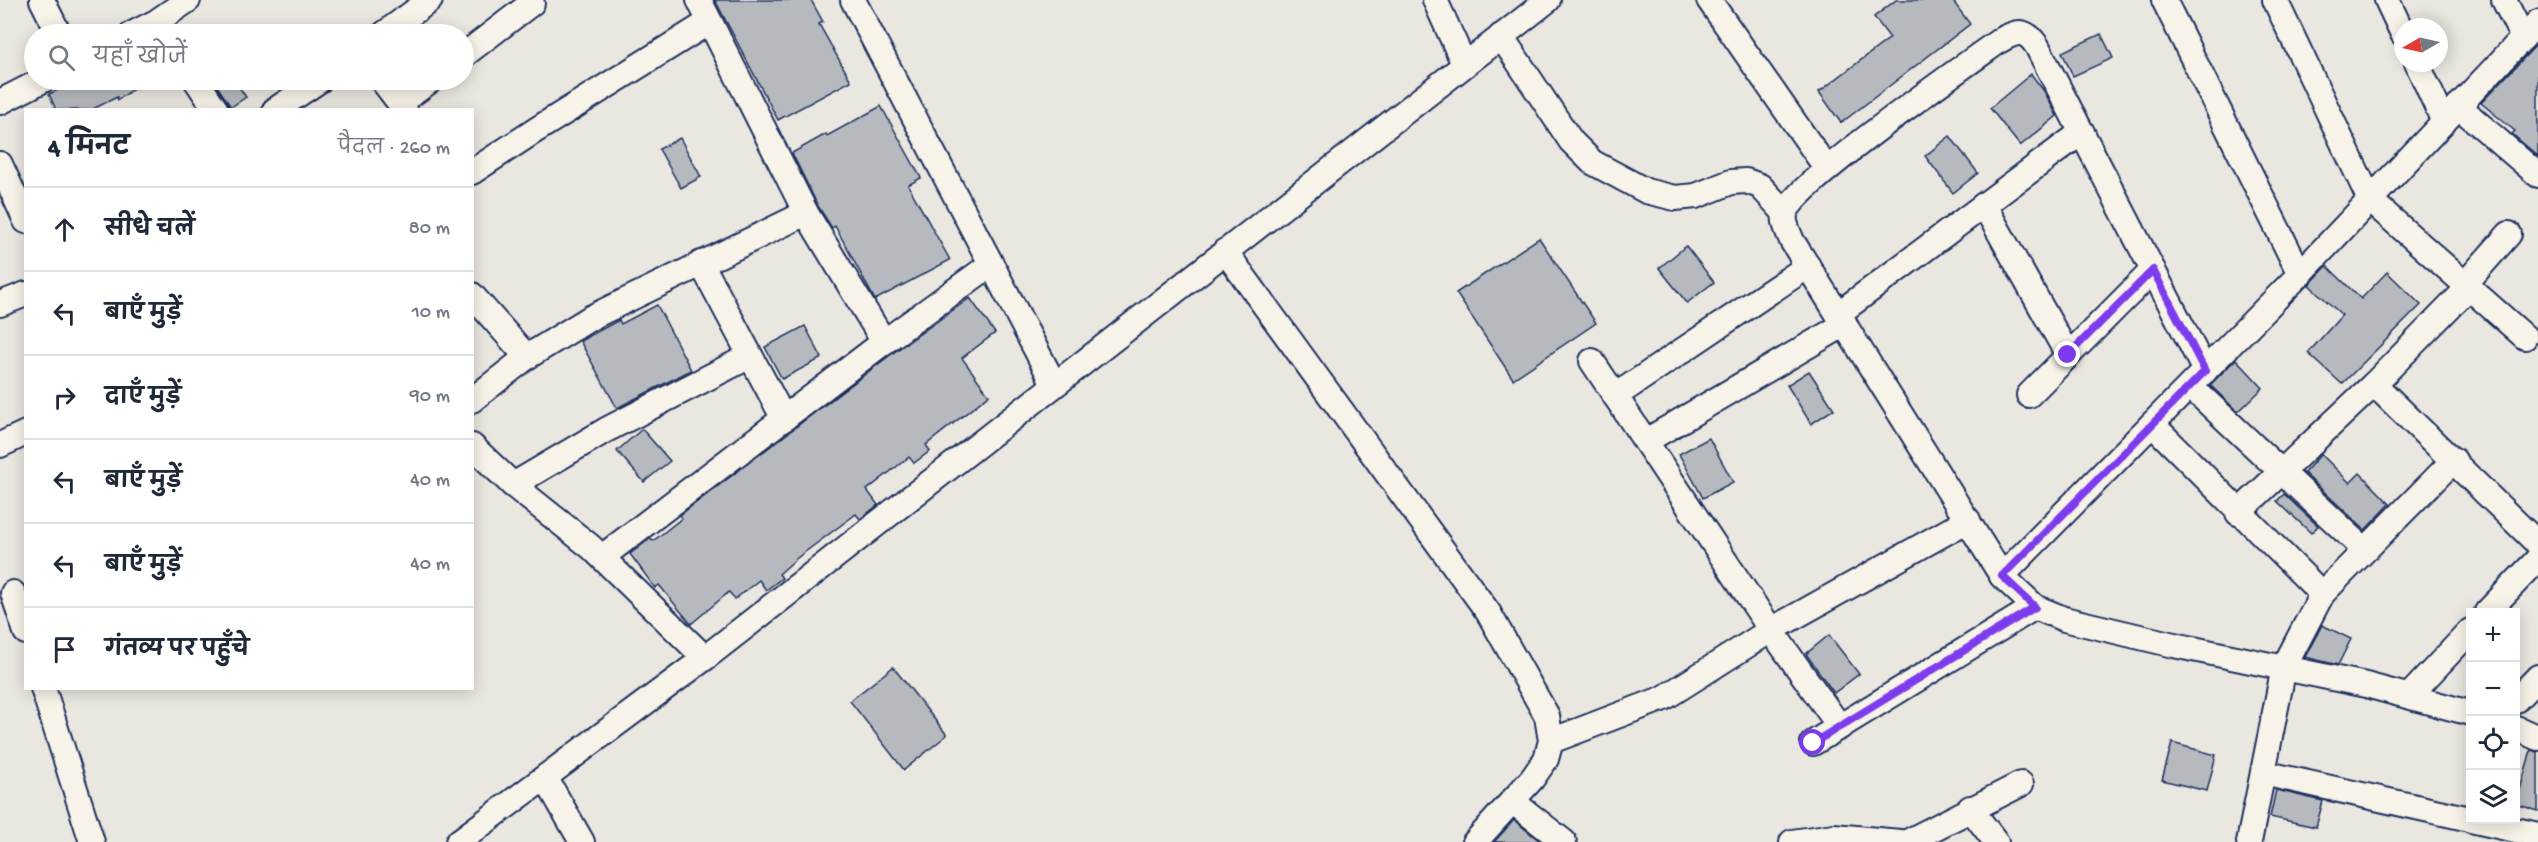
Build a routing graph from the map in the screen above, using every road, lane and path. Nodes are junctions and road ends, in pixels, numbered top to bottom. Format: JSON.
{"nodes":[{"id":1,"x":42,"y":0,"type":"edge"},
{"id":2,"x":188,"y":0,"type":"edge"},
{"id":3,"x":430,"y":0,"type":"edge"},
{"id":4,"x":699,"y":0,"type":"edge"},
{"id":5,"x":853,"y":0,"type":"edge"},
{"id":6,"x":1435,"y":0,"type":"edge"},
{"id":7,"x":1548,"y":0,"type":"edge"},
{"id":8,"x":1709,"y":0,"type":"edge"},
{"id":9,"x":2164,"y":0,"type":"edge"},
{"id":10,"x":2275,"y":0,"type":"edge"},
{"id":11,"x":2387,"y":0,"type":"edge"},
{"id":12,"x":2504,"y":0,"type":"edge"},
{"id":13,"x":532,"y":3,"type":"dead end"},
{"id":14,"x":2395,"y":18,"type":"edge"},
{"id":15,"x":710,"y":22,"type":"junction"},
{"id":16,"x":54,"y":24,"type":"edge"},
{"id":17,"x":164,"y":24,"type":"edge"},
{"id":18,"x":398,"y":24,"type":"edge"},
{"id":19,"x":2530,"y":30,"type":"edge"},
{"id":20,"x":1501,"y":36,"type":"junction"},
{"id":21,"x":474,"y":47,"type":"edge"},
{"id":22,"x":1464,"y":64,"type":"junction"},
{"id":23,"x":2423,"y":72,"type":"edge"},
{"id":24,"x":24,"y":90,"type":"edge"},
{"id":25,"x":203,"y":90,"type":"edge"},
{"id":26,"x":305,"y":90,"type":"edge"},
{"id":27,"x":390,"y":90,"type":"edge"},
{"id":28,"x":420,"y":90,"type":"edge"},
{"id":29,"x":0,"y":102,"type":"edge"},
{"id":30,"x":402,"y":106,"type":"edge"},
{"id":31,"x":215,"y":108,"type":"edge"},
{"id":32,"x":278,"y":108,"type":"edge"},
{"id":33,"x":2451,"y":114,"type":"junction"},
{"id":34,"x":2082,"y":132,"type":"junction"},
{"id":35,"x":0,"y":164,"type":"edge"},
{"id":36,"x":1827,"y":169,"type":"junction"},
{"id":37,"x":474,"y":171,"type":"edge"},
{"id":38,"x":2538,"y":175,"type":"edge"},
{"id":39,"x":2370,"y":200,"type":"junction"},
{"id":40,"x":1984,"y":205,"type":"junction"},
{"id":41,"x":806,"y":213,"type":"junction"},
{"id":42,"x":1785,"y":213,"type":"junction"},
{"id":43,"x":24,"y":214,"type":"edge"},
{"id":44,"x":2509,"y":234,"type":"dead end"},
{"id":45,"x":1224,"y":251,"type":"junction"},
{"id":46,"x":701,"y":263,"type":"junction"},
{"id":47,"x":990,"y":265,"type":"junction"},
{"id":48,"x":1808,"y":266,"type":"junction"},
{"id":49,"x":2153,"y":270,"type":"junction"},
{"id":50,"x":2300,"y":274,"type":"junction"},
{"id":51,"x":2467,"y":286,"type":"junction"},
{"id":52,"x":24,"y":295,"type":"edge"},
{"id":53,"x":474,"y":297,"type":"edge"},
{"id":54,"x":0,"y":304,"type":"edge"},
{"id":55,"x":1841,"y":319,"type":"junction"},
{"id":56,"x":2525,"y":337,"type":"dead end"},
{"id":57,"x":884,"y":342,"type":"junction"},
{"id":58,"x":2068,"y":355,"type":"junction"},
{"id":59,"x":750,"y":356,"type":"junction"},
{"id":60,"x":527,"y":357,"type":"junction"},
{"id":61,"x":1592,"y":361,"type":"dead end"},
{"id":62,"x":2197,"y":378,"type":"junction"},
{"id":63,"x":1054,"y":384,"type":"junction"},
{"id":64,"x":2374,"y":384,"type":"junction"},
{"id":65,"x":2029,"y":395,"type":"dead end"},
{"id":66,"x":1615,"y":396,"type":"junction"},
{"id":67,"x":474,"y":398,"type":"edge"},
{"id":68,"x":784,"y":419,"type":"junction"},
{"id":69,"x":2152,"y":424,"type":"junction"},
{"id":70,"x":24,"y":434,"type":"edge"},
{"id":71,"x":1646,"y":441,"type":"junction"},
{"id":72,"x":0,"y":445,"type":"edge"},
{"id":73,"x":474,"y":448,"type":"edge"},
{"id":74,"x":2454,"y":460,"type":"junction"},
{"id":75,"x":2282,"y":472,"type":"junction"},
{"id":76,"x":513,"y":485,"type":"junction"},
{"id":77,"x":2238,"y":513,"type":"junction"},
{"id":78,"x":1968,"y":520,"type":"junction"},
{"id":79,"x":2538,"y":544,"type":"edge"},
{"id":80,"x":2365,"y":550,"type":"junction"},
{"id":81,"x":602,"y":557,"type":"junction"},
{"id":82,"x":2538,"y":558,"type":"edge"},
{"id":83,"x":2002,"y":576,"type":"junction"},
{"id":84,"x":13,"y":593,"type":"edge"},
{"id":85,"x":2322,"y":594,"type":"junction"},
{"id":86,"x":2035,"y":607,"type":"junction"},
{"id":87,"x":2491,"y":608,"type":"edge"},
{"id":88,"x":24,"y":626,"type":"edge"},
{"id":89,"x":1771,"y":630,"type":"junction"},
{"id":90,"x":2466,"y":634,"type":"edge"},
{"id":91,"x":705,"y":658,"type":"junction"},
{"id":92,"x":2284,"y":667,"type":"junction"},
{"id":93,"x":2538,"y":677,"type":"edge"},
{"id":94,"x":44,"y":690,"type":"edge"},
{"id":95,"x":2409,"y":696,"type":"junction"},
{"id":96,"x":2520,"y":696,"type":"edge"},
{"id":97,"x":2466,"y":712,"type":"edge"},
{"id":98,"x":1840,"y":727,"type":"junction"},
{"id":99,"x":2520,"y":730,"type":"edge"},
{"id":100,"x":2538,"y":738,"type":"edge"},
{"id":101,"x":1551,"y":741,"type":"junction"},
{"id":102,"x":1813,"y":743,"type":"dead end"},
{"id":103,"x":2263,"y":773,"type":"junction"},
{"id":104,"x":546,"y":779,"type":"junction"},
{"id":105,"x":2021,"y":784,"type":"dead end"},
{"id":106,"x":1512,"y":801,"type":"junction"},
{"id":107,"x":1970,"y":808,"type":"junction"},
{"id":108,"x":2466,"y":818,"type":"edge"},
{"id":109,"x":2492,"y":824,"type":"edge"},
{"id":110,"x":2538,"y":835,"type":"edge"},
{"id":111,"x":92,"y":842,"type":"edge"},
{"id":112,"x":458,"y":842,"type":"edge"},
{"id":113,"x":582,"y":842,"type":"edge"},
{"id":114,"x":1475,"y":842,"type":"edge"},
{"id":115,"x":1564,"y":842,"type":"edge"},
{"id":116,"x":1795,"y":842,"type":"edge"},
{"id":117,"x":1900,"y":842,"type":"edge"},
{"id":118,"x":1907,"y":842,"type":"edge"},
{"id":119,"x":1996,"y":842,"type":"edge"},
{"id":120,"x":2249,"y":842,"type":"edge"}],
"edges":[{"from":1,"to":16,"type":"street"},
{"from":2,"to":17,"type":"street"},
{"from":3,"to":18,"type":"street"},
{"from":4,"to":15,"type":"street"},
{"from":5,"to":47,"type":"street"},
{"from":6,"to":22,"type":"street"},
{"from":7,"to":20,"type":"street"},
{"from":8,"to":36,"type":"street"},
{"from":9,"to":50,"type":"street"},
{"from":10,"to":39,"type":"street"},
{"from":11,"to":14,"type":"street"},
{"from":12,"to":19,"type":"street"},
{"from":13,"to":21,"type":"street"},
{"from":15,"to":37,"type":"street"},
{"from":15,"to":41,"type":"street"},
{"from":19,"to":33,"type":"street"},
{"from":20,"to":22,"type":"street"},
{"from":20,"to":42,"type":"street"},
{"from":22,"to":45,"type":"street"},
{"from":23,"to":33,"type":"street"},
{"from":24,"to":29,"type":"street"},
{"from":25,"to":31,"type":"street"},
{"from":26,"to":32,"type":"street"},
{"from":27,"to":30,"type":"street"},
{"from":28,"to":30,"type":"street"},
{"from":33,"to":38,"type":"street"},
{"from":33,"to":39,"type":"street"},
{"from":34,"to":36,"type":"street"},
{"from":34,"to":40,"type":"street"},
{"from":34,"to":49,"type":"street"},
{"from":35,"to":43,"type":"street"},
{"from":36,"to":42,"type":"street"},
{"from":39,"to":50,"type":"street"},
{"from":39,"to":51,"type":"street"},
{"from":40,"to":55,"type":"street"},
{"from":40,"to":58,"type":"street"},
{"from":41,"to":46,"type":"street"},
{"from":41,"to":57,"type":"street"},
{"from":42,"to":48,"type":"street"},
{"from":44,"to":51,"type":"street"},
{"from":45,"to":63,"type":"street"},
{"from":45,"to":101,"type":"street"},
{"from":46,"to":59,"type":"street"},
{"from":46,"to":60,"type":"street"},
{"from":47,"to":57,"type":"street"},
{"from":47,"to":63,"type":"street"},
{"from":48,"to":55,"type":"street"},
{"from":48,"to":66,"type":"street"},
{"from":49,"to":58,"type":"street"},
{"from":49,"to":62,"type":"street"},
{"from":50,"to":62,"type":"street"},
{"from":51,"to":56,"type":"street"},
{"from":51,"to":64,"type":"street"},
{"from":52,"to":54,"type":"street"},
{"from":53,"to":60,"type":"street"},
{"from":55,"to":71,"type":"street"},
{"from":55,"to":78,"type":"street"},
{"from":57,"to":68,"type":"street"},
{"from":58,"to":65,"type":"street"},
{"from":59,"to":68,"type":"street"},
{"from":59,"to":76,"type":"street"},
{"from":60,"to":67,"type":"street"},
{"from":61,"to":66,"type":"street"},
{"from":62,"to":69,"type":"street"},
{"from":62,"to":75,"type":"street"},
{"from":63,"to":91,"type":"street"},
{"from":64,"to":74,"type":"street"},
{"from":64,"to":75,"type":"street"},
{"from":66,"to":71,"type":"street"},
{"from":68,"to":81,"type":"street"},
{"from":69,"to":77,"type":"street"},
{"from":69,"to":83,"type":"street"},
{"from":70,"to":72,"type":"street"},
{"from":71,"to":89,"type":"street"},
{"from":73,"to":76,"type":"street"},
{"from":74,"to":79,"type":"street"},
{"from":74,"to":80,"type":"street"},
{"from":75,"to":77,"type":"street"},
{"from":75,"to":80,"type":"street"},
{"from":76,"to":81,"type":"street"},
{"from":77,"to":85,"type":"street"},
{"from":78,"to":83,"type":"street"},
{"from":78,"to":89,"type":"street"},
{"from":80,"to":85,"type":"street"},
{"from":81,"to":91,"type":"street"},
{"from":82,"to":87,"type":"street"},
{"from":83,"to":86,"type":"street"},
{"from":84,"to":88,"type":"street"},
{"from":85,"to":92,"type":"street"},
{"from":86,"to":92,"type":"street"},
{"from":86,"to":98,"type":"street"},
{"from":89,"to":98,"type":"street"},
{"from":89,"to":101,"type":"street"},
{"from":90,"to":95,"type":"street"},
{"from":91,"to":104,"type":"street"},
{"from":92,"to":95,"type":"street"},
{"from":92,"to":103,"type":"street"},
{"from":93,"to":96,"type":"street"},
{"from":94,"to":111,"type":"street"},
{"from":95,"to":97,"type":"street"},
{"from":98,"to":102,"type":"street"},
{"from":99,"to":100,"type":"street"},
{"from":101,"to":106,"type":"street"},
{"from":103,"to":108,"type":"street"},
{"from":103,"to":120,"type":"street"},
{"from":104,"to":112,"type":"street"},
{"from":104,"to":113,"type":"street"},
{"from":105,"to":107,"type":"street"},
{"from":106,"to":114,"type":"street"},
{"from":106,"to":115,"type":"street"},
{"from":107,"to":118,"type":"street"},
{"from":107,"to":119,"type":"street"},
{"from":109,"to":110,"type":"street"},
{"from":116,"to":117,"type":"street"}]}
